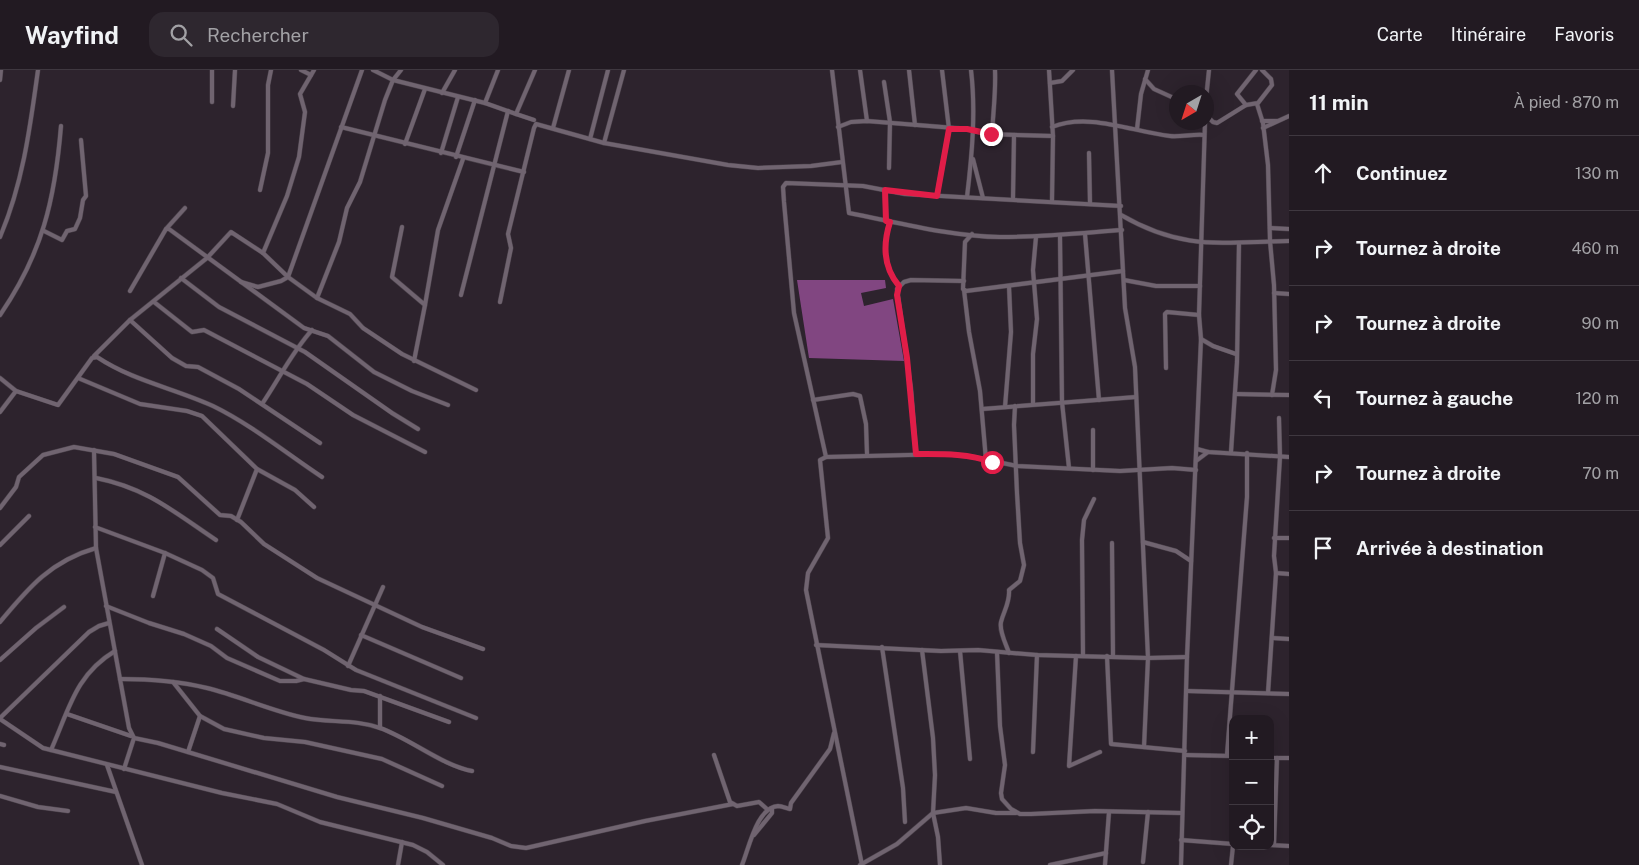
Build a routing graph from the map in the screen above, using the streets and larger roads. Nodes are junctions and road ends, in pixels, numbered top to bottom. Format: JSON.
{"nodes":[{"id":1,"x":1,"y":70,"type":"edge"},
{"id":2,"x":38,"y":70,"type":"edge"},
{"id":3,"x":212,"y":70,"type":"edge"},
{"id":4,"x":235,"y":70,"type":"edge"},
{"id":5,"x":271,"y":70,"type":"edge"},
{"id":6,"x":301,"y":70,"type":"edge"},
{"id":7,"x":314,"y":70,"type":"edge"},
{"id":8,"x":362,"y":70,"type":"edge"},
{"id":9,"x":373,"y":70,"type":"edge"},
{"id":10,"x":401,"y":70,"type":"edge"},
{"id":11,"x":455,"y":70,"type":"edge"},
{"id":12,"x":498,"y":70,"type":"edge"},
{"id":13,"x":535,"y":70,"type":"edge"},
{"id":14,"x":569,"y":70,"type":"edge"},
{"id":15,"x":608,"y":70,"type":"edge"},
{"id":16,"x":624,"y":70,"type":"edge"},
{"id":17,"x":832,"y":70,"type":"edge"},
{"id":18,"x":860,"y":70,"type":"edge"},
{"id":19,"x":909,"y":70,"type":"edge"},
{"id":20,"x":942,"y":70,"type":"edge"},
{"id":21,"x":971,"y":70,"type":"edge"},
{"id":22,"x":995,"y":70,"type":"edge"},
{"id":23,"x":1049,"y":70,"type":"edge"},
{"id":24,"x":1073,"y":70,"type":"edge"},
{"id":25,"x":1112,"y":70,"type":"edge"},
{"id":26,"x":1148,"y":70,"type":"edge"},
{"id":27,"x":1209,"y":70,"type":"edge"},
{"id":28,"x":1256,"y":70,"type":"edge"},
{"id":29,"x":1262,"y":70,"type":"edge"},
{"id":30,"x":310,"y":75,"type":"junction"},
{"id":31,"x":1145,"y":79,"type":"junction"},
{"id":32,"x":0,"y":80,"type":"edge"},
{"id":33,"x":393,"y":80,"type":"junction"},
{"id":34,"x":884,"y":82,"type":"dead end"},
{"id":35,"x":1050,"y":83,"type":"junction"},
{"id":36,"x":1207,"y":85,"type":"edge"},
{"id":37,"x":425,"y":89,"type":"junction"},
{"id":38,"x":442,"y":94,"type":"junction"},
{"id":39,"x":1169,"y":96,"type":"edge"},
{"id":40,"x":458,"y":97,"type":"junction"},
{"id":41,"x":475,"y":100,"type":"junction"},
{"id":42,"x":212,"y":102,"type":"dead end"},
{"id":43,"x":485,"y":103,"type":"junction"},
{"id":44,"x":1257,"y":104,"type":"junction"},
{"id":45,"x":1246,"y":105,"type":"junction"},
{"id":46,"x":233,"y":106,"type":"dead end"},
{"id":47,"x":508,"y":112,"type":"junction"},
{"id":48,"x":516,"y":114,"type":"junction"},
{"id":49,"x":1289,"y":117,"type":"edge"},
{"id":50,"x":534,"y":120,"type":"dead end"},
{"id":51,"x":1281,"y":120,"type":"junction"},
{"id":52,"x":867,"y":121,"type":"junction"},
{"id":53,"x":1262,"y":121,"type":"junction"},
{"id":54,"x":890,"y":122,"type":"junction"},
{"id":55,"x":1214,"y":122,"type":"edge"},
{"id":56,"x":915,"y":125,"type":"junction"},
{"id":57,"x":1115,"y":125,"type":"junction"},
{"id":58,"x":61,"y":126,"type":"dead end"},
{"id":59,"x":342,"y":127,"type":"junction"},
{"id":60,"x":838,"y":127,"type":"junction"},
{"id":61,"x":1052,"y":127,"type":"junction"},
{"id":62,"x":553,"y":128,"type":"junction"},
{"id":63,"x":1263,"y":128,"type":"junction"},
{"id":64,"x":949,"y":129,"type":"junction"},
{"id":65,"x":1137,"y":129,"type":"junction"},
{"id":66,"x":972,"y":130,"type":"junction"},
{"id":67,"x":1204,"y":130,"type":"edge"},
{"id":68,"x":992,"y":134,"type":"junction"},
{"id":69,"x":1014,"y":135,"type":"junction"},
{"id":70,"x":1204,"y":135,"type":"junction"},
{"id":71,"x":373,"y":136,"type":"junction"},
{"id":72,"x":1053,"y":136,"type":"junction"},
{"id":73,"x":590,"y":139,"type":"junction"},
{"id":74,"x":81,"y":140,"type":"dead end"},
{"id":75,"x":604,"y":143,"type":"junction"},
{"id":76,"x":405,"y":144,"type":"junction"},
{"id":77,"x":441,"y":153,"type":"junction"},
{"id":78,"x":1089,"y":153,"type":"dead end"},
{"id":79,"x":972,"y":156,"type":"junction"},
{"id":80,"x":456,"y":157,"type":"junction"},
{"id":81,"x":463,"y":159,"type":"junction"},
{"id":82,"x":842,"y":162,"type":"junction"},
{"id":83,"x":493,"y":165,"type":"junction"},
{"id":84,"x":889,"y":168,"type":"dead end"},
{"id":85,"x":524,"y":172,"type":"junction"},
{"id":86,"x":845,"y":186,"type":"junction"},
{"id":87,"x":260,"y":190,"type":"dead end"},
{"id":88,"x":885,"y":190,"type":"junction"},
{"id":89,"x":937,"y":196,"type":"junction"},
{"id":90,"x":966,"y":197,"type":"junction"},
{"id":91,"x":983,"y":198,"type":"junction"},
{"id":92,"x":1013,"y":199,"type":"junction"},
{"id":93,"x":1052,"y":202,"type":"junction"},
{"id":94,"x":1090,"y":204,"type":"junction"},
{"id":95,"x":1121,"y":206,"type":"junction"},
{"id":96,"x":185,"y":208,"type":"dead end"},
{"id":97,"x":1121,"y":214,"type":"junction"},
{"id":98,"x":888,"y":222,"type":"junction"},
{"id":99,"x":402,"y":227,"type":"dead end"},
{"id":100,"x":1270,"y":228,"type":"junction"},
{"id":101,"x":166,"y":229,"type":"junction"},
{"id":102,"x":1289,"y":229,"type":"edge"},
{"id":103,"x":1122,"y":230,"type":"junction"},
{"id":104,"x":44,"y":231,"type":"junction"},
{"id":105,"x":972,"y":234,"type":"junction"},
{"id":106,"x":1085,"y":234,"type":"junction"},
{"id":107,"x":1036,"y":236,"type":"junction"},
{"id":108,"x":1060,"y":236,"type":"junction"},
{"id":109,"x":0,"y":238,"type":"edge"},
{"id":110,"x":1289,"y":241,"type":"edge"},
{"id":111,"x":1270,"y":242,"type":"junction"},
{"id":112,"x":1202,"y":243,"type":"junction"},
{"id":113,"x":1239,"y":244,"type":"junction"},
{"id":114,"x":262,"y":253,"type":"junction"},
{"id":115,"x":207,"y":258,"type":"junction"},
{"id":116,"x":1124,"y":271,"type":"junction"},
{"id":117,"x":1088,"y":274,"type":"junction"},
{"id":118,"x":288,"y":277,"type":"junction"},
{"id":119,"x":181,"y":278,"type":"junction"},
{"id":120,"x":1061,"y":278,"type":"junction"},
{"id":121,"x":1124,"y":280,"type":"junction"},
{"id":122,"x":964,"y":281,"type":"junction"},
{"id":123,"x":239,"y":282,"type":"junction"},
{"id":124,"x":1034,"y":282,"type":"junction"},
{"id":125,"x":899,"y":286,"type":"junction"},
{"id":126,"x":1009,"y":286,"type":"junction"},
{"id":127,"x":1200,"y":286,"type":"junction"},
{"id":128,"x":964,"y":290,"type":"junction"},
{"id":129,"x":130,"y":291,"type":"dead end"},
{"id":130,"x":1274,"y":293,"type":"junction"},
{"id":131,"x":1289,"y":294,"type":"edge"},
{"id":132,"x":461,"y":296,"type":"dead end"},
{"id":133,"x":317,"y":298,"type":"junction"},
{"id":134,"x":154,"y":302,"type":"junction"},
{"id":135,"x":500,"y":302,"type":"dead end"},
{"id":136,"x":425,"y":305,"type":"junction"},
{"id":137,"x":0,"y":314,"type":"edge"},
{"id":138,"x":1199,"y":315,"type":"junction"},
{"id":139,"x":130,"y":320,"type":"junction"},
{"id":140,"x":312,"y":330,"type":"junction"},
{"id":141,"x":1201,"y":339,"type":"junction"},
{"id":142,"x":296,"y":347,"type":"junction"},
{"id":143,"x":1236,"y":354,"type":"junction"},
{"id":144,"x":94,"y":356,"type":"junction"},
{"id":145,"x":414,"y":360,"type":"junction"},
{"id":146,"x":1166,"y":368,"type":"dead end"},
{"id":147,"x":284,"y":373,"type":"junction"},
{"id":148,"x":0,"y":378,"type":"edge"},
{"id":149,"x":78,"y":378,"type":"junction"},
{"id":150,"x":476,"y":390,"type":"dead end"},
{"id":151,"x":19,"y":392,"type":"junction"},
{"id":152,"x":1234,"y":394,"type":"junction"},
{"id":153,"x":1272,"y":395,"type":"junction"},
{"id":154,"x":1289,"y":395,"type":"edge"},
{"id":155,"x":1136,"y":398,"type":"junction"},
{"id":156,"x":813,"y":400,"type":"junction"},
{"id":157,"x":1099,"y":400,"type":"junction"},
{"id":158,"x":1062,"y":402,"type":"junction"},
{"id":159,"x":262,"y":404,"type":"junction"},
{"id":160,"x":1033,"y":404,"type":"junction"},
{"id":161,"x":448,"y":405,"type":"dead end"},
{"id":162,"x":1015,"y":406,"type":"junction"},
{"id":163,"x":1006,"y":407,"type":"junction"},
{"id":164,"x":982,"y":409,"type":"junction"},
{"id":165,"x":0,"y":412,"type":"edge"},
{"id":166,"x":1280,"y":418,"type":"dead end"},
{"id":167,"x":418,"y":428,"type":"dead end"},
{"id":168,"x":1093,"y":430,"type":"dead end"},
{"id":169,"x":320,"y":443,"type":"dead end"},
{"id":170,"x":1197,"y":449,"type":"junction"},
{"id":171,"x":94,"y":450,"type":"junction"},
{"id":172,"x":425,"y":452,"type":"dead end"},
{"id":173,"x":1208,"y":452,"type":"junction"},
{"id":174,"x":1231,"y":452,"type":"junction"},
{"id":175,"x":1247,"y":453,"type":"junction"},
{"id":176,"x":867,"y":454,"type":"junction"},
{"id":177,"x":916,"y":454,"type":"junction"},
{"id":178,"x":826,"y":457,"type":"junction"},
{"id":179,"x":1280,"y":457,"type":"junction"},
{"id":180,"x":1289,"y":457,"type":"edge"},
{"id":181,"x":986,"y":460,"type":"junction"},
{"id":182,"x":1196,"y":461,"type":"junction"},
{"id":183,"x":1017,"y":466,"type":"junction"},
{"id":184,"x":1068,"y":468,"type":"junction"},
{"id":185,"x":257,"y":469,"type":"junction"},
{"id":186,"x":1093,"y":470,"type":"junction"},
{"id":187,"x":1196,"y":470,"type":"junction"},
{"id":188,"x":1139,"y":471,"type":"junction"},
{"id":189,"x":322,"y":477,"type":"dead end"},
{"id":190,"x":96,"y":478,"type":"junction"},
{"id":191,"x":1094,"y":499,"type":"dead end"},
{"id":192,"x":314,"y":507,"type":"dead end"},
{"id":193,"x":0,"y":508,"type":"edge"},
{"id":194,"x":29,"y":516,"type":"dead end"},
{"id":195,"x":237,"y":520,"type":"junction"},
{"id":196,"x":95,"y":527,"type":"junction"},
{"id":197,"x":1274,"y":538,"type":"junction"},
{"id":198,"x":1289,"y":538,"type":"edge"},
{"id":199,"x":216,"y":540,"type":"dead end"},
{"id":200,"x":1143,"y":542,"type":"junction"},
{"id":201,"x":1112,"y":543,"type":"dead end"},
{"id":202,"x":0,"y":544,"type":"edge"},
{"id":203,"x":96,"y":548,"type":"junction"},
{"id":204,"x":165,"y":553,"type":"junction"},
{"id":205,"x":1191,"y":561,"type":"junction"},
{"id":206,"x":1276,"y":573,"type":"junction"},
{"id":207,"x":1289,"y":574,"type":"edge"},
{"id":208,"x":383,"y":586,"type":"dead end"},
{"id":209,"x":153,"y":596,"type":"dead end"},
{"id":210,"x":375,"y":605,"type":"junction"},
{"id":211,"x":106,"y":606,"type":"junction"},
{"id":212,"x":64,"y":607,"type":"dead end"},
{"id":213,"x":0,"y":622,"type":"edge"},
{"id":214,"x":109,"y":623,"type":"junction"},
{"id":215,"x":217,"y":629,"type":"dead end"},
{"id":216,"x":361,"y":636,"type":"junction"},
{"id":217,"x":1272,"y":638,"type":"junction"},
{"id":218,"x":1289,"y":639,"type":"edge"},
{"id":219,"x":816,"y":645,"type":"junction"},
{"id":220,"x":882,"y":647,"type":"junction"},
{"id":221,"x":483,"y":649,"type":"dead end"},
{"id":222,"x":922,"y":650,"type":"junction"},
{"id":223,"x":114,"y":651,"type":"junction"},
{"id":224,"x":960,"y":651,"type":"junction"},
{"id":225,"x":997,"y":652,"type":"junction"},
{"id":226,"x":1009,"y":653,"type":"junction"},
{"id":227,"x":1036,"y":655,"type":"junction"},
{"id":228,"x":1076,"y":656,"type":"junction"},
{"id":229,"x":1084,"y":656,"type":"junction"},
{"id":230,"x":1107,"y":656,"type":"junction"},
{"id":231,"x":1114,"y":656,"type":"junction"},
{"id":232,"x":1187,"y":657,"type":"junction"},
{"id":233,"x":1148,"y":658,"type":"junction"},
{"id":234,"x":0,"y":660,"type":"edge"},
{"id":235,"x":348,"y":666,"type":"junction"},
{"id":236,"x":461,"y":678,"type":"dead end"},
{"id":237,"x":120,"y":679,"type":"junction"},
{"id":238,"x":304,"y":679,"type":"junction"},
{"id":239,"x":172,"y":681,"type":"junction"},
{"id":240,"x":1187,"y":691,"type":"junction"},
{"id":241,"x":1268,"y":693,"type":"junction"},
{"id":242,"x":1231,"y":694,"type":"junction"},
{"id":243,"x":1289,"y":694,"type":"edge"},
{"id":244,"x":380,"y":696,"type":"junction"},
{"id":245,"x":67,"y":714,"type":"junction"},
{"id":246,"x":200,"y":716,"type":"junction"},
{"id":247,"x":0,"y":718,"type":"edge"},
{"id":248,"x":476,"y":718,"type":"dead end"},
{"id":249,"x":449,"y":722,"type":"dead end"},
{"id":250,"x":380,"y":728,"type":"junction"},
{"id":251,"x":834,"y":728,"type":"junction"},
{"id":252,"x":133,"y":737,"type":"junction"},
{"id":253,"x":1144,"y":747,"type":"junction"},
{"id":254,"x":51,"y":750,"type":"junction"},
{"id":255,"x":188,"y":752,"type":"junction"},
{"id":256,"x":1033,"y":752,"type":"dead end"},
{"id":257,"x":1100,"y":752,"type":"dead end"},
{"id":258,"x":1185,"y":753,"type":"junction"},
{"id":259,"x":714,"y":755,"type":"dead end"},
{"id":260,"x":1227,"y":755,"type":"joint"},
{"id":261,"x":1276,"y":758,"type":"joint"},
{"id":262,"x":1289,"y":758,"type":"edge"},
{"id":263,"x":970,"y":759,"type":"dead end"},
{"id":264,"x":107,"y":765,"type":"junction"},
{"id":265,"x":0,"y":767,"type":"edge"},
{"id":266,"x":124,"y":769,"type":"junction"},
{"id":267,"x":472,"y":770,"type":"dead end"},
{"id":268,"x":442,"y":786,"type":"dead end"},
{"id":269,"x":116,"y":792,"type":"junction"},
{"id":270,"x":0,"y":796,"type":"edge"},
{"id":271,"x":733,"y":804,"type":"junction"},
{"id":272,"x":1274,"y":805,"type":"edge"},
{"id":273,"x":770,"y":809,"type":"junction"},
{"id":274,"x":68,"y":811,"type":"dead end"},
{"id":275,"x":933,"y":812,"type":"junction"},
{"id":276,"x":1109,"y":812,"type":"junction"},
{"id":277,"x":1148,"y":812,"type":"junction"},
{"id":278,"x":1182,"y":813,"type":"junction"},
{"id":279,"x":1020,"y":814,"type":"junction"},
{"id":280,"x":905,"y":822,"type":"dead end"},
{"id":281,"x":1181,"y":840,"type":"junction"},
{"id":282,"x":402,"y":842,"type":"junction"},
{"id":283,"x":1229,"y":845,"type":"edge"},
{"id":284,"x":1274,"y":845,"type":"edge"},
{"id":285,"x":1289,"y":846,"type":"edge"},
{"id":286,"x":1232,"y":850,"type":"edge"},
{"id":287,"x":1106,"y":853,"type":"junction"},
{"id":288,"x":1144,"y":862,"type":"dead end"},
{"id":289,"x":1072,"y":863,"type":"edge"},
{"id":290,"x":861,"y":864,"type":"edge"},
{"id":291,"x":142,"y":865,"type":"edge"},
{"id":292,"x":398,"y":865,"type":"edge"},
{"id":293,"x":443,"y":865,"type":"edge"},
{"id":294,"x":742,"y":865,"type":"edge"},
{"id":295,"x":940,"y":865,"type":"edge"},
{"id":296,"x":1050,"y":865,"type":"edge"},
{"id":297,"x":1106,"y":865,"type":"edge"},
{"id":298,"x":1181,"y":865,"type":"edge"},
{"id":299,"x":1231,"y":865,"type":"edge"}],
"edges":[{"from":1,"to":32,"type":"street"},
{"from":2,"to":109,"type":"street"},
{"from":3,"to":42,"type":"street"},
{"from":4,"to":46,"type":"street"},
{"from":5,"to":87,"type":"street"},
{"from":6,"to":30,"type":"street"},
{"from":7,"to":30,"type":"street"},
{"from":8,"to":59,"type":"street"},
{"from":9,"to":33,"type":"street"},
{"from":10,"to":33,"type":"street"},
{"from":11,"to":38,"type":"street"},
{"from":12,"to":43,"type":"street"},
{"from":13,"to":48,"type":"street"},
{"from":14,"to":62,"type":"street"},
{"from":15,"to":73,"type":"street"},
{"from":16,"to":75,"type":"street"},
{"from":17,"to":60,"type":"street"},
{"from":18,"to":52,"type":"street"},
{"from":19,"to":56,"type":"street"},
{"from":20,"to":64,"type":"street"},
{"from":21,"to":66,"type":"street"},
{"from":22,"to":68,"type":"street"},
{"from":23,"to":35,"type":"street"},
{"from":24,"to":35,"type":"street"},
{"from":25,"to":57,"type":"street"},
{"from":26,"to":31,"type":"street"},
{"from":27,"to":36,"type":"street"},
{"from":28,"to":45,"type":"street"},
{"from":29,"to":44,"type":"street"},
{"from":30,"to":114,"type":"street"},
{"from":31,"to":39,"type":"street"},
{"from":31,"to":65,"type":"street"},
{"from":33,"to":37,"type":"street"},
{"from":33,"to":71,"type":"street"},
{"from":34,"to":54,"type":"street"},
{"from":35,"to":61,"type":"street"},
{"from":37,"to":38,"type":"street"},
{"from":37,"to":76,"type":"street"},
{"from":38,"to":40,"type":"street"},
{"from":40,"to":41,"type":"street"},
{"from":40,"to":77,"type":"street"},
{"from":41,"to":43,"type":"street"},
{"from":41,"to":80,"type":"street"},
{"from":43,"to":47,"type":"street"},
{"from":44,"to":45,"type":"street"},
{"from":44,"to":53,"type":"street"},
{"from":45,"to":55,"type":"street"},
{"from":47,"to":48,"type":"street"},
{"from":47,"to":83,"type":"street"},
{"from":48,"to":50,"type":"street"},
{"from":49,"to":51,"type":"street"},
{"from":51,"to":53,"type":"street"},
{"from":51,"to":63,"type":"street"},
{"from":52,"to":54,"type":"street"},
{"from":52,"to":60,"type":"street"},
{"from":53,"to":63,"type":"street"},
{"from":54,"to":56,"type":"street"},
{"from":54,"to":84,"type":"street"},
{"from":56,"to":64,"type":"street"},
{"from":57,"to":61,"type":"street"},
{"from":57,"to":65,"type":"street"},
{"from":57,"to":95,"type":"street"},
{"from":58,"to":104,"type":"street"},
{"from":59,"to":71,"type":"street"},
{"from":59,"to":118,"type":"street"},
{"from":60,"to":82,"type":"street"},
{"from":61,"to":72,"type":"street"},
{"from":62,"to":73,"type":"street"},
{"from":62,"to":85,"type":"street"},
{"from":63,"to":100,"type":"street"},
{"from":64,"to":66,"type":"street"},
{"from":64,"to":89,"type":"street"},
{"from":65,"to":70,"type":"street"},
{"from":66,"to":68,"type":"street"},
{"from":66,"to":79,"type":"street"},
{"from":67,"to":70,"type":"street"},
{"from":68,"to":69,"type":"street"},
{"from":69,"to":72,"type":"street"},
{"from":69,"to":92,"type":"street"},
{"from":70,"to":112,"type":"street"},
{"from":71,"to":76,"type":"street"},
{"from":71,"to":133,"type":"street"},
{"from":72,"to":93,"type":"street"},
{"from":73,"to":75,"type":"street"},
{"from":74,"to":104,"type":"street"},
{"from":75,"to":82,"type":"street"},
{"from":76,"to":77,"type":"street"},
{"from":77,"to":80,"type":"street"},
{"from":78,"to":94,"type":"street"},
{"from":79,"to":90,"type":"street"},
{"from":79,"to":91,"type":"street"},
{"from":80,"to":81,"type":"street"},
{"from":81,"to":83,"type":"street"},
{"from":81,"to":136,"type":"street"},
{"from":82,"to":86,"type":"street"},
{"from":83,"to":85,"type":"street"},
{"from":83,"to":132,"type":"street"},
{"from":85,"to":135,"type":"street"},
{"from":86,"to":88,"type":"street"},
{"from":86,"to":98,"type":"street"},
{"from":86,"to":156,"type":"street"},
{"from":88,"to":89,"type":"street"},
{"from":88,"to":98,"type":"street"},
{"from":89,"to":90,"type":"street"},
{"from":90,"to":91,"type":"street"},
{"from":91,"to":92,"type":"street"},
{"from":92,"to":93,"type":"street"},
{"from":93,"to":94,"type":"street"},
{"from":94,"to":95,"type":"street"},
{"from":95,"to":97,"type":"street"},
{"from":96,"to":101,"type":"street"},
{"from":97,"to":103,"type":"street"},
{"from":97,"to":112,"type":"street"},
{"from":98,"to":105,"type":"street"},
{"from":98,"to":125,"type":"street"},
{"from":99,"to":136,"type":"street"},
{"from":100,"to":102,"type":"street"},
{"from":100,"to":111,"type":"street"},
{"from":101,"to":115,"type":"street"},
{"from":101,"to":129,"type":"street"},
{"from":103,"to":106,"type":"street"},
{"from":103,"to":116,"type":"street"},
{"from":104,"to":137,"type":"street"},
{"from":105,"to":107,"type":"street"},
{"from":105,"to":122,"type":"street"},
{"from":106,"to":108,"type":"street"},
{"from":106,"to":117,"type":"street"},
{"from":107,"to":108,"type":"street"},
{"from":107,"to":124,"type":"street"},
{"from":108,"to":120,"type":"street"},
{"from":110,"to":111,"type":"street"},
{"from":111,"to":113,"type":"street"},
{"from":111,"to":130,"type":"street"},
{"from":112,"to":113,"type":"street"},
{"from":112,"to":127,"type":"street"},
{"from":113,"to":143,"type":"street"},
{"from":114,"to":115,"type":"street"},
{"from":114,"to":118,"type":"street"},
{"from":115,"to":119,"type":"street"},
{"from":115,"to":123,"type":"street"},
{"from":116,"to":117,"type":"street"},
{"from":116,"to":121,"type":"street"},
{"from":117,"to":120,"type":"street"},
{"from":117,"to":157,"type":"street"},
{"from":118,"to":123,"type":"street"},
{"from":118,"to":133,"type":"street"},
{"from":119,"to":134,"type":"street"},
{"from":119,"to":142,"type":"street"},
{"from":120,"to":124,"type":"street"},
{"from":120,"to":158,"type":"street"},
{"from":121,"to":127,"type":"street"},
{"from":121,"to":155,"type":"street"},
{"from":122,"to":125,"type":"street"},
{"from":122,"to":128,"type":"street"},
{"from":123,"to":140,"type":"street"},
{"from":124,"to":126,"type":"street"},
{"from":124,"to":160,"type":"street"},
{"from":125,"to":177,"type":"street"},
{"from":126,"to":128,"type":"street"},
{"from":126,"to":163,"type":"street"},
{"from":127,"to":138,"type":"street"},
{"from":128,"to":164,"type":"street"},
{"from":130,"to":131,"type":"street"},
{"from":130,"to":153,"type":"street"},
{"from":133,"to":145,"type":"street"},
{"from":134,"to":139,"type":"street"},
{"from":134,"to":147,"type":"street"},
{"from":136,"to":145,"type":"street"},
{"from":138,"to":141,"type":"street"},
{"from":138,"to":146,"type":"street"},
{"from":139,"to":144,"type":"street"},
{"from":139,"to":159,"type":"street"},
{"from":140,"to":142,"type":"street"},
{"from":140,"to":161,"type":"street"},
{"from":141,"to":143,"type":"street"},
{"from":141,"to":170,"type":"street"},
{"from":142,"to":147,"type":"street"},
{"from":142,"to":167,"type":"street"},
{"from":143,"to":152,"type":"street"},
{"from":144,"to":149,"type":"street"},
{"from":144,"to":189,"type":"street"},
{"from":145,"to":150,"type":"street"},
{"from":147,"to":159,"type":"street"},
{"from":147,"to":172,"type":"street"},
{"from":148,"to":151,"type":"street"},
{"from":149,"to":151,"type":"street"},
{"from":149,"to":185,"type":"street"},
{"from":151,"to":165,"type":"street"},
{"from":152,"to":153,"type":"street"},
{"from":152,"to":174,"type":"street"},
{"from":153,"to":154,"type":"street"},
{"from":155,"to":157,"type":"street"},
{"from":155,"to":188,"type":"street"},
{"from":156,"to":176,"type":"street"},
{"from":156,"to":178,"type":"street"},
{"from":157,"to":158,"type":"street"},
{"from":158,"to":160,"type":"street"},
{"from":158,"to":184,"type":"street"},
{"from":159,"to":169,"type":"street"},
{"from":160,"to":162,"type":"street"},
{"from":162,"to":163,"type":"street"},
{"from":162,"to":183,"type":"street"},
{"from":163,"to":164,"type":"street"},
{"from":164,"to":181,"type":"street"},
{"from":166,"to":179,"type":"street"},
{"from":168,"to":186,"type":"street"},
{"from":170,"to":173,"type":"street"},
{"from":170,"to":182,"type":"street"},
{"from":171,"to":190,"type":"street"},
{"from":171,"to":193,"type":"street"},
{"from":171,"to":195,"type":"street"},
{"from":173,"to":174,"type":"street"},
{"from":173,"to":182,"type":"street"},
{"from":174,"to":175,"type":"street"},
{"from":175,"to":179,"type":"street"},
{"from":175,"to":242,"type":"street"},
{"from":176,"to":177,"type":"street"},
{"from":176,"to":178,"type":"street"},
{"from":177,"to":181,"type":"street"},
{"from":178,"to":219,"type":"street"},
{"from":179,"to":180,"type":"street"},
{"from":179,"to":197,"type":"street"},
{"from":181,"to":183,"type":"street"},
{"from":182,"to":187,"type":"street"},
{"from":183,"to":184,"type":"street"},
{"from":183,"to":226,"type":"street"},
{"from":184,"to":186,"type":"street"},
{"from":185,"to":192,"type":"street"},
{"from":185,"to":195,"type":"street"},
{"from":186,"to":188,"type":"street"},
{"from":187,"to":188,"type":"street"},
{"from":187,"to":205,"type":"street"},
{"from":188,"to":200,"type":"street"},
{"from":190,"to":196,"type":"street"},
{"from":190,"to":199,"type":"street"},
{"from":191,"to":229,"type":"street"},
{"from":194,"to":202,"type":"street"},
{"from":195,"to":210,"type":"street"},
{"from":196,"to":203,"type":"street"},
{"from":196,"to":204,"type":"street"},
{"from":197,"to":198,"type":"street"},
{"from":197,"to":206,"type":"street"},
{"from":200,"to":205,"type":"street"},
{"from":200,"to":233,"type":"street"},
{"from":201,"to":231,"type":"street"},
{"from":203,"to":211,"type":"street"},
{"from":203,"to":213,"type":"street"},
{"from":204,"to":209,"type":"street"},
{"from":204,"to":235,"type":"street"},
{"from":205,"to":232,"type":"street"},
{"from":206,"to":207,"type":"street"},
{"from":206,"to":217,"type":"street"},
{"from":208,"to":210,"type":"street"},
{"from":210,"to":216,"type":"street"},
{"from":210,"to":221,"type":"street"},
{"from":211,"to":214,"type":"street"},
{"from":211,"to":238,"type":"street"},
{"from":212,"to":234,"type":"street"},
{"from":214,"to":223,"type":"street"},
{"from":214,"to":247,"type":"street"},
{"from":215,"to":238,"type":"street"},
{"from":216,"to":235,"type":"street"},
{"from":216,"to":236,"type":"street"},
{"from":217,"to":218,"type":"street"},
{"from":217,"to":241,"type":"street"},
{"from":219,"to":220,"type":"street"},
{"from":219,"to":251,"type":"street"},
{"from":220,"to":222,"type":"street"},
{"from":220,"to":280,"type":"street"},
{"from":222,"to":224,"type":"street"},
{"from":222,"to":275,"type":"street"},
{"from":223,"to":237,"type":"street"},
{"from":223,"to":245,"type":"street"},
{"from":224,"to":225,"type":"street"},
{"from":224,"to":263,"type":"street"},
{"from":225,"to":226,"type":"street"},
{"from":225,"to":279,"type":"street"},
{"from":226,"to":227,"type":"street"},
{"from":227,"to":228,"type":"street"},
{"from":227,"to":256,"type":"street"},
{"from":228,"to":229,"type":"street"},
{"from":228,"to":257,"type":"street"},
{"from":229,"to":230,"type":"street"},
{"from":230,"to":231,"type":"street"},
{"from":230,"to":253,"type":"street"},
{"from":231,"to":233,"type":"street"},
{"from":232,"to":233,"type":"street"},
{"from":232,"to":240,"type":"street"},
{"from":233,"to":253,"type":"street"},
{"from":235,"to":248,"type":"street"},
{"from":237,"to":239,"type":"street"},
{"from":237,"to":252,"type":"street"},
{"from":238,"to":244,"type":"street"},
{"from":239,"to":246,"type":"street"},
{"from":239,"to":250,"type":"street"},
{"from":240,"to":242,"type":"street"},
{"from":240,"to":258,"type":"street"},
{"from":241,"to":242,"type":"street"},
{"from":241,"to":243,"type":"street"},
{"from":242,"to":260,"type":"street"},
{"from":244,"to":249,"type":"street"},
{"from":244,"to":250,"type":"street"},
{"from":245,"to":252,"type":"street"},
{"from":245,"to":254,"type":"street"},
{"from":246,"to":255,"type":"street"},
{"from":246,"to":268,"type":"street"},
{"from":247,"to":254,"type":"street"},
{"from":250,"to":267,"type":"street"},
{"from":251,"to":273,"type":"street"},
{"from":251,"to":290,"type":"street"},
{"from":252,"to":255,"type":"street"},
{"from":252,"to":266,"type":"street"},
{"from":253,"to":258,"type":"street"},
{"from":254,"to":264,"type":"street"},
{"from":255,"to":271,"type":"street"},
{"from":258,"to":260,"type":"street"},
{"from":258,"to":278,"type":"street"},
{"from":259,"to":271,"type":"street"},
{"from":261,"to":262,"type":"street"},
{"from":261,"to":272,"type":"street"},
{"from":264,"to":266,"type":"street"},
{"from":264,"to":269,"type":"street"},
{"from":265,"to":269,"type":"street"},
{"from":266,"to":282,"type":"street"},
{"from":269,"to":291,"type":"street"},
{"from":270,"to":274,"type":"street"},
{"from":271,"to":273,"type":"street"},
{"from":273,"to":294,"type":"street"},
{"from":275,"to":279,"type":"street"},
{"from":275,"to":290,"type":"street"},
{"from":275,"to":295,"type":"street"},
{"from":276,"to":277,"type":"street"},
{"from":276,"to":279,"type":"street"},
{"from":276,"to":287,"type":"street"},
{"from":277,"to":278,"type":"street"},
{"from":277,"to":288,"type":"street"},
{"from":278,"to":281,"type":"street"},
{"from":281,"to":283,"type":"street"},
{"from":281,"to":298,"type":"street"},
{"from":282,"to":292,"type":"street"},
{"from":282,"to":293,"type":"street"},
{"from":284,"to":285,"type":"street"},
{"from":286,"to":299,"type":"street"},
{"from":287,"to":289,"type":"street"},
{"from":287,"to":297,"type":"street"},
{"from":289,"to":296,"type":"street"}]}
